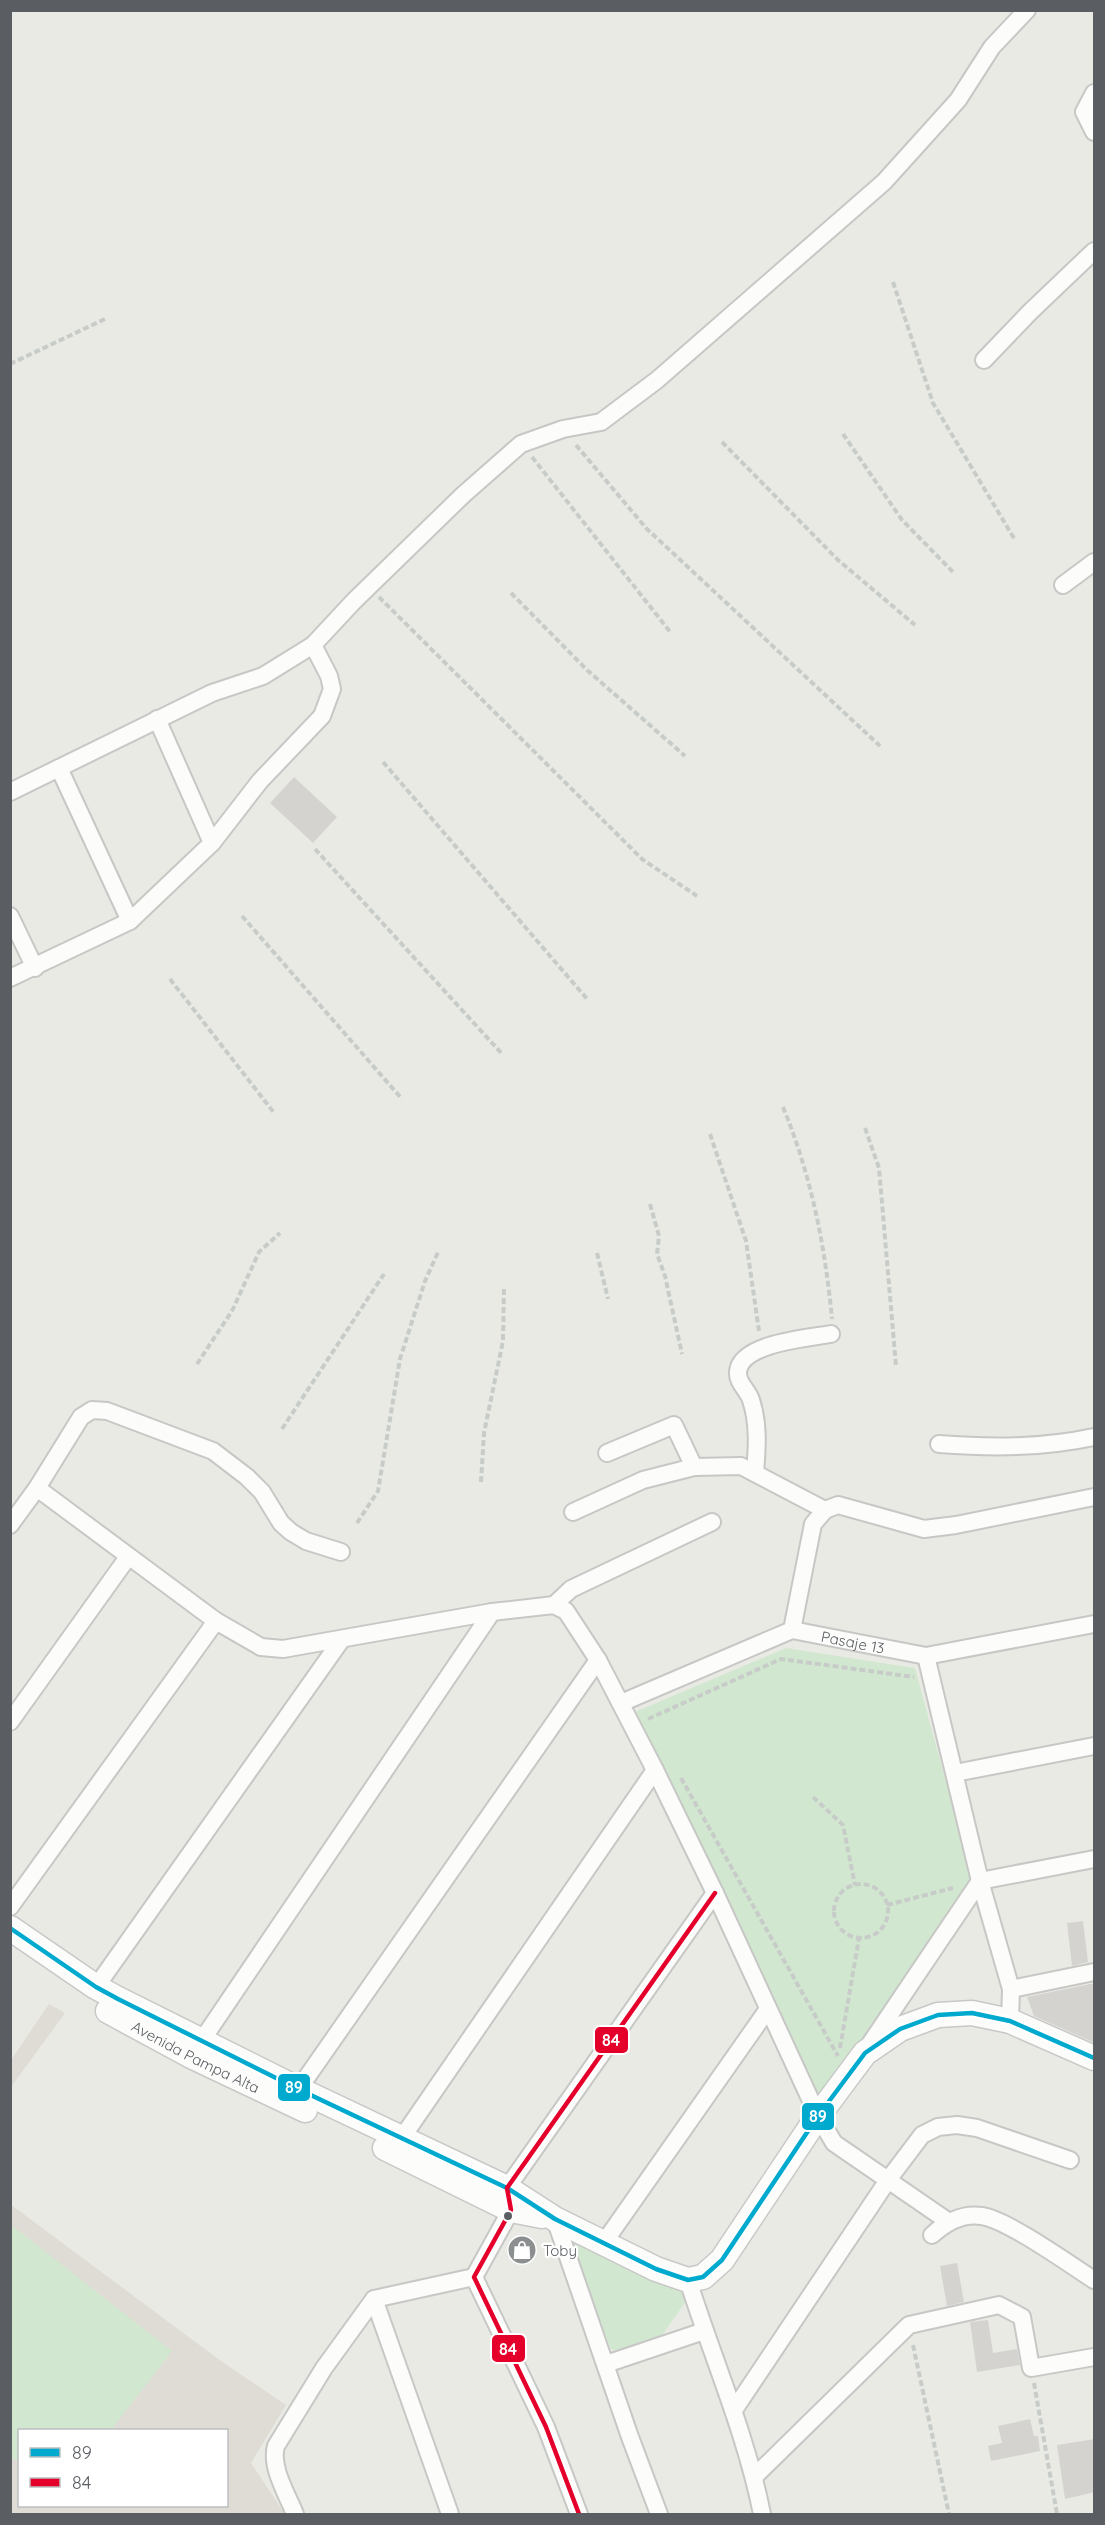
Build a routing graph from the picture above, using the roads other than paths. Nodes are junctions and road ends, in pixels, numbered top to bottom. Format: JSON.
{"nodes":[{"id":1,"x":1027,"y":10,"type":"edge"},
{"id":2,"x":1095,"y":93,"type":"edge"},
{"id":3,"x":1095,"y":132,"type":"edge"},
{"id":4,"x":1095,"y":251,"type":"edge"},
{"id":5,"x":984,"y":360,"type":"dead end"},
{"id":6,"x":1095,"y":562,"type":"edge"},
{"id":7,"x":1063,"y":585,"type":"dead end"},
{"id":8,"x":313,"y":645,"type":"junction"},
{"id":9,"x":157,"y":719,"type":"junction"},
{"id":10,"x":59,"y":768,"type":"junction"},
{"id":11,"x":10,"y":792,"type":"edge"},
{"id":12,"x":212,"y":843,"type":"junction"},
{"id":13,"x":10,"y":916,"type":"edge"},
{"id":14,"x":130,"y":921,"type":"junction"},
{"id":15,"x":35,"y":968,"type":"junction"},
{"id":16,"x":10,"y":978,"type":"edge"},
{"id":17,"x":831,"y":1334,"type":"road end"},
{"id":18,"x":1095,"y":1437,"type":"edge"},
{"id":19,"x":939,"y":1444,"type":"dead end"},
{"id":20,"x":607,"y":1453,"type":"dead end"},
{"id":21,"x":694,"y":1467,"type":"junction"},
{"id":22,"x":755,"y":1473,"type":"junction"},
{"id":23,"x":37,"y":1488,"type":"junction"},
{"id":24,"x":1095,"y":1497,"type":"edge"},
{"id":25,"x":825,"y":1510,"type":"junction"},
{"id":26,"x":573,"y":1512,"type":"dead end"},
{"id":27,"x":712,"y":1522,"type":"dead end"},
{"id":28,"x":10,"y":1525,"type":"edge"},
{"id":29,"x":341,"y":1552,"type":"dead end"},
{"id":30,"x":128,"y":1557,"type":"junction"},
{"id":31,"x":554,"y":1605,"type":"junction"},
{"id":32,"x":492,"y":1612,"type":"junction"},
{"id":33,"x":216,"y":1621,"type":"junction"},
{"id":34,"x":1095,"y":1624,"type":"edge"},
{"id":35,"x":792,"y":1630,"type":"junction"},
{"id":36,"x":342,"y":1639,"type":"junction"},
{"id":37,"x":926,"y":1656,"type":"junction"},
{"id":38,"x":598,"y":1660,"type":"junction"},
{"id":39,"x":621,"y":1703,"type":"junction"},
{"id":40,"x":10,"y":1722,"type":"edge"},
{"id":41,"x":1095,"y":1746,"type":"edge"},
{"id":42,"x":655,"y":1770,"type":"junction"},
{"id":43,"x":955,"y":1773,"type":"junction"},
{"id":44,"x":1095,"y":1858,"type":"edge"},
{"id":45,"x":980,"y":1881,"type":"junction"},
{"id":46,"x":715,"y":1893,"type":"junction"},
{"id":47,"x":10,"y":1907,"type":"edge"},
{"id":48,"x":10,"y":1928,"type":"edge"},
{"id":49,"x":10,"y":1948,"type":"edge"},
{"id":50,"x":1095,"y":1972,"type":"edge"},
{"id":51,"x":96,"y":1988,"type":"junction"},
{"id":52,"x":1011,"y":1989,"type":"junction"},
{"id":53,"x":768,"y":2010,"type":"junction"},
{"id":54,"x":1010,"y":2021,"type":"junction"},
{"id":55,"x":196,"y":2049,"type":"junction"},
{"id":56,"x":865,"y":2053,"type":"junction"},
{"id":57,"x":1095,"y":2058,"type":"edge"},
{"id":58,"x":293,"y":2096,"type":"junction"},
{"id":59,"x":818,"y":2116,"type":"junction"},
{"id":60,"x":397,"y":2145,"type":"junction"},
{"id":61,"x":1070,"y":2160,"type":"dead end"},
{"id":62,"x":888,"y":2181,"type":"junction"},
{"id":63,"x":509,"y":2199,"type":"junction"},
{"id":64,"x":555,"y":2219,"type":"junction"},
{"id":65,"x":949,"y":2222,"type":"junction"},
{"id":66,"x":932,"y":2235,"type":"dead end"},
{"id":67,"x":603,"y":2244,"type":"junction"},
{"id":68,"x":474,"y":2277,"type":"junction"},
{"id":69,"x":688,"y":2280,"type":"junction"},
{"id":70,"x":1095,"y":2280,"type":"edge"},
{"id":71,"x":374,"y":2299,"type":"junction"},
{"id":72,"x":704,"y":2331,"type":"junction"},
{"id":73,"x":1095,"y":2357,"type":"edge"},
{"id":74,"x":606,"y":2364,"type":"junction"},
{"id":75,"x":734,"y":2410,"type":"junction"},
{"id":76,"x":754,"y":2477,"type":"junction"},
{"id":77,"x":295,"y":2514,"type":"edge"},
{"id":78,"x":450,"y":2514,"type":"edge"},
{"id":79,"x":579,"y":2514,"type":"edge"},
{"id":80,"x":659,"y":2514,"type":"edge"},
{"id":81,"x":762,"y":2514,"type":"edge"}],
"edges":[{"from":1,"to":8,"type":"street"},
{"from":2,"to":3,"type":"street"},
{"from":4,"to":5,"type":"street"},
{"from":6,"to":7,"type":"street"},
{"from":8,"to":9,"type":"street"},
{"from":8,"to":12,"type":"street"},
{"from":9,"to":10,"type":"street"},
{"from":9,"to":12,"type":"street"},
{"from":10,"to":11,"type":"street"},
{"from":10,"to":14,"type":"street"},
{"from":12,"to":14,"type":"street"},
{"from":13,"to":15,"type":"street"},
{"from":14,"to":15,"type":"street"},
{"from":15,"to":16,"type":"street"},
{"from":17,"to":22,"type":"street"},
{"from":18,"to":19,"type":"street"},
{"from":20,"to":21,"type":"street"},
{"from":21,"to":22,"type":"street"},
{"from":21,"to":26,"type":"street"},
{"from":22,"to":25,"type":"street"},
{"from":23,"to":28,"type":"street"},
{"from":23,"to":29,"type":"street"},
{"from":23,"to":30,"type":"street"},
{"from":24,"to":25,"type":"street"},
{"from":25,"to":35,"type":"street"},
{"from":27,"to":31,"type":"street"},
{"from":30,"to":33,"type":"street"},
{"from":30,"to":40,"type":"street"},
{"from":31,"to":32,"type":"street"},
{"from":31,"to":38,"type":"street"},
{"from":32,"to":36,"type":"street"},
{"from":32,"to":55,"type":"street"},
{"from":33,"to":36,"type":"street"},
{"from":33,"to":47,"type":"street"},
{"from":34,"to":37,"type":"street","name":"Pasaje 13"},
{"from":35,"to":37,"type":"street","name":"Pasaje 13"},
{"from":35,"to":39,"type":"street"},
{"from":36,"to":51,"type":"street"},
{"from":37,"to":43,"type":"street"},
{"from":38,"to":39,"type":"street"},
{"from":38,"to":58,"type":"street"},
{"from":39,"to":42,"type":"street"},
{"from":41,"to":43,"type":"street"},
{"from":42,"to":46,"type":"street"},
{"from":42,"to":60,"type":"street"},
{"from":43,"to":45,"type":"street"},
{"from":44,"to":45,"type":"street"},
{"from":45,"to":52,"type":"street"},
{"from":45,"to":56,"type":"street"},
{"from":46,"to":53,"type":"street"},
{"from":46,"to":63,"type":"street"},
{"from":48,"to":51,"type":"street","name":"Avenida Pampa Alta"},
{"from":49,"to":55,"type":"street","name":"Avenida Pampa Alta"},
{"from":50,"to":52,"type":"street"},
{"from":51,"to":55,"type":"street","name":"Avenida Pampa Alta"},
{"from":52,"to":54,"type":"street"},
{"from":53,"to":59,"type":"street"},
{"from":53,"to":67,"type":"street"},
{"from":54,"to":56,"type":"street"},
{"from":54,"to":57,"type":"street"},
{"from":55,"to":58,"type":"street","name":"Avenida Pampa Alta"},
{"from":56,"to":59,"type":"street"},
{"from":58,"to":60,"type":"street","name":"Avenida Pampa Alta"},
{"from":59,"to":62,"type":"street"},
{"from":59,"to":69,"type":"street"},
{"from":60,"to":63,"type":"street","name":"Avenida Pampa Alta"},
{"from":61,"to":62,"type":"street"},
{"from":62,"to":65,"type":"street"},
{"from":62,"to":75,"type":"street"},
{"from":63,"to":64,"type":"street","name":"Avenida Pampa Alta"},
{"from":63,"to":68,"type":"street"},
{"from":64,"to":67,"type":"street","name":"Avenida Pampa Alta"},
{"from":64,"to":74,"type":"street"},
{"from":65,"to":66,"type":"street"},
{"from":65,"to":70,"type":"street"},
{"from":67,"to":69,"type":"street","name":"Avenida Pampa Alta"},
{"from":68,"to":71,"type":"street"},
{"from":68,"to":79,"type":"street"},
{"from":69,"to":72,"type":"street"},
{"from":71,"to":77,"type":"street"},
{"from":71,"to":78,"type":"street"},
{"from":72,"to":74,"type":"street"},
{"from":72,"to":75,"type":"street"},
{"from":73,"to":76,"type":"street"},
{"from":74,"to":80,"type":"street"},
{"from":75,"to":76,"type":"street"},
{"from":76,"to":81,"type":"street"}]}
